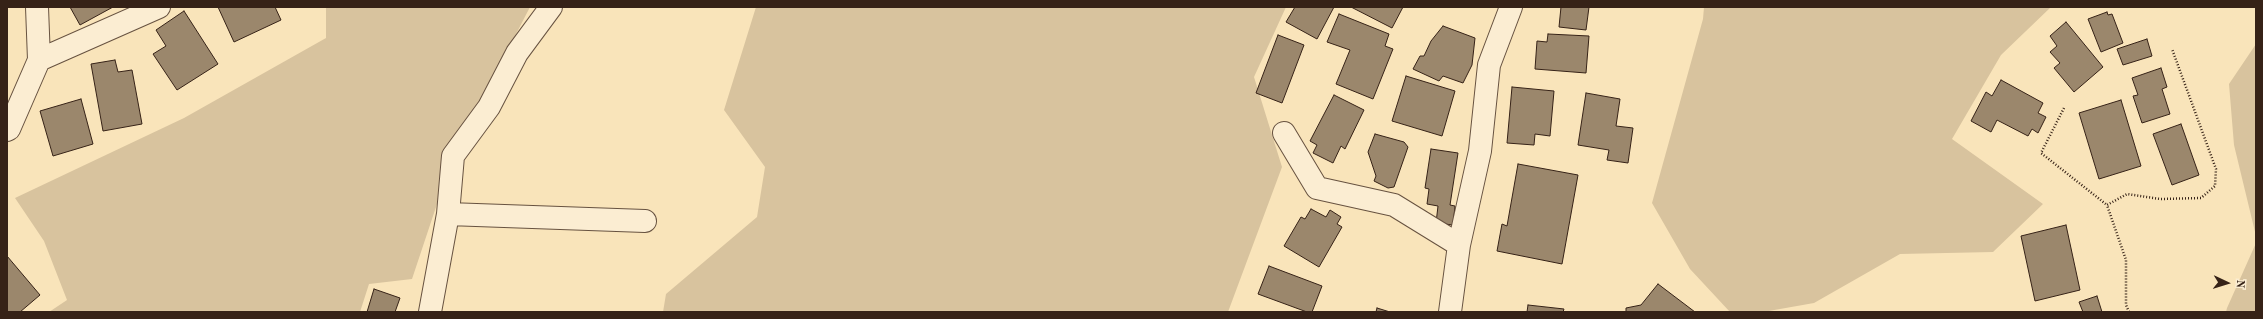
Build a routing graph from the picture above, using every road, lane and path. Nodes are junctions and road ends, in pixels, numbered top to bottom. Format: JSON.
{"nodes":[{"id":1,"x":37,"y":7,"type":"edge"},
{"id":2,"x":159,"y":7,"type":"edge"},
{"id":3,"x":551,"y":7,"type":"edge"},
{"id":4,"x":1511,"y":7,"type":"edge"},
{"id":5,"x":2172,"y":49,"type":"dead end"},
{"id":6,"x":39,"y":60,"type":"junction"},
{"id":7,"x":2064,"y":108,"type":"dead end"},
{"id":8,"x":7,"y":130,"type":"edge"},
{"id":9,"x":1284,"y":133,"type":"dead end"},
{"id":10,"x":2107,"y":205,"type":"junction"},
{"id":11,"x":448,"y":214,"type":"junction"},
{"id":12,"x":646,"y":220,"type":"dead end"},
{"id":13,"x":1459,"y":245,"type":"junction"},
{"id":14,"x":430,"y":312,"type":"edge"},
{"id":15,"x":1450,"y":312,"type":"edge"},
{"id":16,"x":2129,"y":312,"type":"edge"}],
"edges":[{"from":1,"to":6,"type":"street"},
{"from":2,"to":6,"type":"street"},
{"from":3,"to":11,"type":"street"},
{"from":4,"to":13,"type":"street"},
{"from":5,"to":10,"type":"path"},
{"from":6,"to":8,"type":"street"},
{"from":7,"to":10,"type":"path"},
{"from":9,"to":13,"type":"street"},
{"from":10,"to":16,"type":"path"},
{"from":11,"to":12,"type":"street"},
{"from":11,"to":14,"type":"street"},
{"from":13,"to":15,"type":"street"}]}
